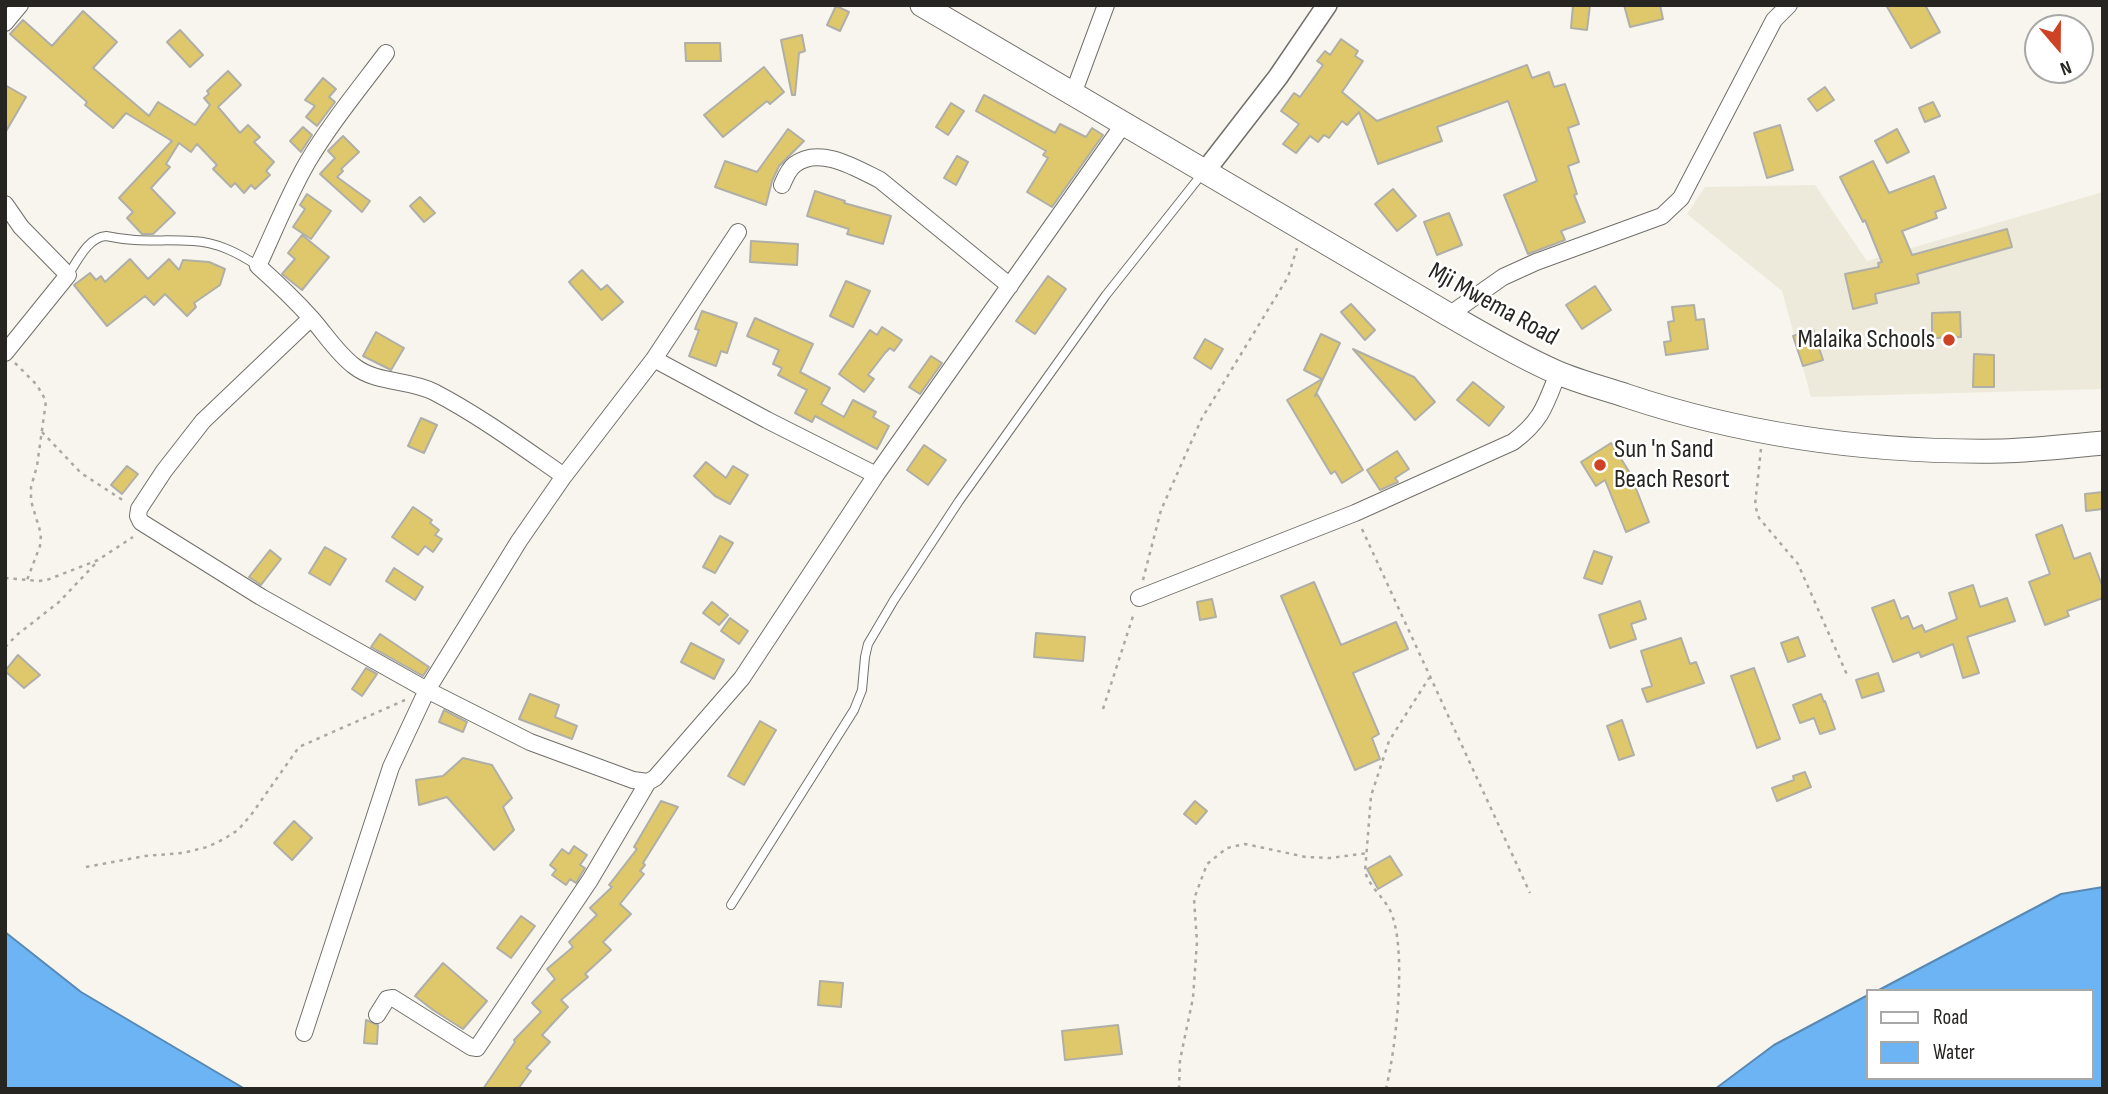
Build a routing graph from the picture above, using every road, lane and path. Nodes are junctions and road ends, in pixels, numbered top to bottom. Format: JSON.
{"nodes":[{"id":1,"x":20,"y":5,"type":"edge"},
{"id":2,"x":922,"y":5,"type":"edge"},
{"id":3,"x":1106,"y":5,"type":"edge"},
{"id":4,"x":1327,"y":5,"type":"edge"},
{"id":5,"x":1789,"y":5,"type":"edge"},
{"id":6,"x":5,"y":23,"type":"edge"},
{"id":7,"x":386,"y":53,"type":"dead end"},
{"id":8,"x":1073,"y":94,"type":"junction"},
{"id":9,"x":1123,"y":125,"type":"junction"},
{"id":10,"x":1206,"y":170,"type":"junction"},
{"id":11,"x":782,"y":184,"type":"dead end"},
{"id":12,"x":5,"y":204,"type":"edge"},
{"id":13,"x":1297,"y":225,"type":"junction"},
{"id":14,"x":738,"y":232,"type":"dead end"},
{"id":15,"x":258,"y":266,"type":"junction"},
{"id":16,"x":68,"y":275,"type":"junction"},
{"id":17,"x":1010,"y":286,"type":"junction"},
{"id":18,"x":1449,"y":315,"type":"junction"},
{"id":19,"x":311,"y":318,"type":"junction"},
{"id":20,"x":7,"y":351,"type":"edge"},
{"id":21,"x":654,"y":359,"type":"junction"},
{"id":22,"x":1558,"y":373,"type":"junction"},
{"id":23,"x":42,"y":432,"type":"junction"},
{"id":24,"x":1763,"y":432,"type":"junction"},
{"id":25,"x":2103,"y":443,"type":"edge"},
{"id":26,"x":876,"y":475,"type":"junction"},
{"id":27,"x":565,"y":476,"type":"junction"},
{"id":28,"x":139,"y":509,"type":"junction"},
{"id":29,"x":1355,"y":513,"type":"junction"},
{"id":30,"x":152,"y":529,"type":"junction"},
{"id":31,"x":98,"y":560,"type":"junction"},
{"id":32,"x":5,"y":578,"type":"edge"},
{"id":33,"x":27,"y":580,"type":"junction"},
{"id":34,"x":1139,"y":598,"type":"junction"},
{"id":35,"x":5,"y":648,"type":"edge"},
{"id":36,"x":1848,"y":677,"type":"dead end"},
{"id":37,"x":1429,"y":678,"type":"junction"},
{"id":38,"x":427,"y":690,"type":"junction"},
{"id":39,"x":1103,"y":709,"type":"dead end"},
{"id":40,"x":649,"y":782,"type":"junction"},
{"id":41,"x":1368,"y":853,"type":"junction"},
{"id":42,"x":86,"y":867,"type":"dead end"},
{"id":43,"x":1530,"y":892,"type":"dead end"},
{"id":44,"x":731,"y":905,"type":"dead end"},
{"id":45,"x":377,"y":1015,"type":"dead end"},
{"id":46,"x":304,"y":1033,"type":"dead end"},
{"id":47,"x":1179,"y":1089,"type":"edge"},
{"id":48,"x":1386,"y":1089,"type":"edge"}],
"edges":[{"from":1,"to":6,"type":"street"},
{"from":2,"to":8,"type":"main road","name":"Mji Mwema Road"},
{"from":3,"to":8,"type":"street"},
{"from":4,"to":10,"type":"street"},
{"from":5,"to":18,"type":"street"},
{"from":7,"to":15,"type":"street"},
{"from":8,"to":9,"type":"main road","name":"Mji Mwema Road"},
{"from":9,"to":10,"type":"main road","name":"Mji Mwema Road"},
{"from":9,"to":17,"type":"street"},
{"from":10,"to":13,"type":"main road","name":"Mji Mwema Road"},
{"from":10,"to":44,"type":"lane"},
{"from":11,"to":17,"type":"street"},
{"from":12,"to":16,"type":"street"},
{"from":13,"to":18,"type":"main road","name":"Mji Mwema Road"},
{"from":13,"to":34,"type":"path"},
{"from":14,"to":21,"type":"street"},
{"from":15,"to":16,"type":"lane"},
{"from":15,"to":19,"type":"street"},
{"from":16,"to":20,"type":"street"},
{"from":17,"to":26,"type":"street"},
{"from":18,"to":22,"type":"main road","name":"Mji Mwema Road"},
{"from":19,"to":27,"type":"street"},
{"from":19,"to":28,"type":"street"},
{"from":20,"to":23,"type":"path"},
{"from":21,"to":26,"type":"street"},
{"from":21,"to":27,"type":"street"},
{"from":22,"to":24,"type":"main road","name":"Mji Mwema Road"},
{"from":22,"to":29,"type":"street"},
{"from":23,"to":28,"type":"path"},
{"from":23,"to":33,"type":"path"},
{"from":24,"to":25,"type":"main road","name":"Mji Mwema Road"},
{"from":24,"to":36,"type":"path"},
{"from":26,"to":40,"type":"street"},
{"from":27,"to":38,"type":"street"},
{"from":28,"to":30,"type":"street"},
{"from":29,"to":34,"type":"street"},
{"from":29,"to":37,"type":"path"},
{"from":30,"to":31,"type":"path"},
{"from":30,"to":38,"type":"street"},
{"from":31,"to":33,"type":"path"},
{"from":31,"to":35,"type":"path"},
{"from":32,"to":33,"type":"path"},
{"from":34,"to":39,"type":"path"},
{"from":37,"to":41,"type":"path"},
{"from":37,"to":43,"type":"path"},
{"from":38,"to":40,"type":"street"},
{"from":38,"to":42,"type":"path"},
{"from":38,"to":46,"type":"street"},
{"from":40,"to":45,"type":"street"},
{"from":41,"to":47,"type":"path"},
{"from":41,"to":48,"type":"path"}]}
